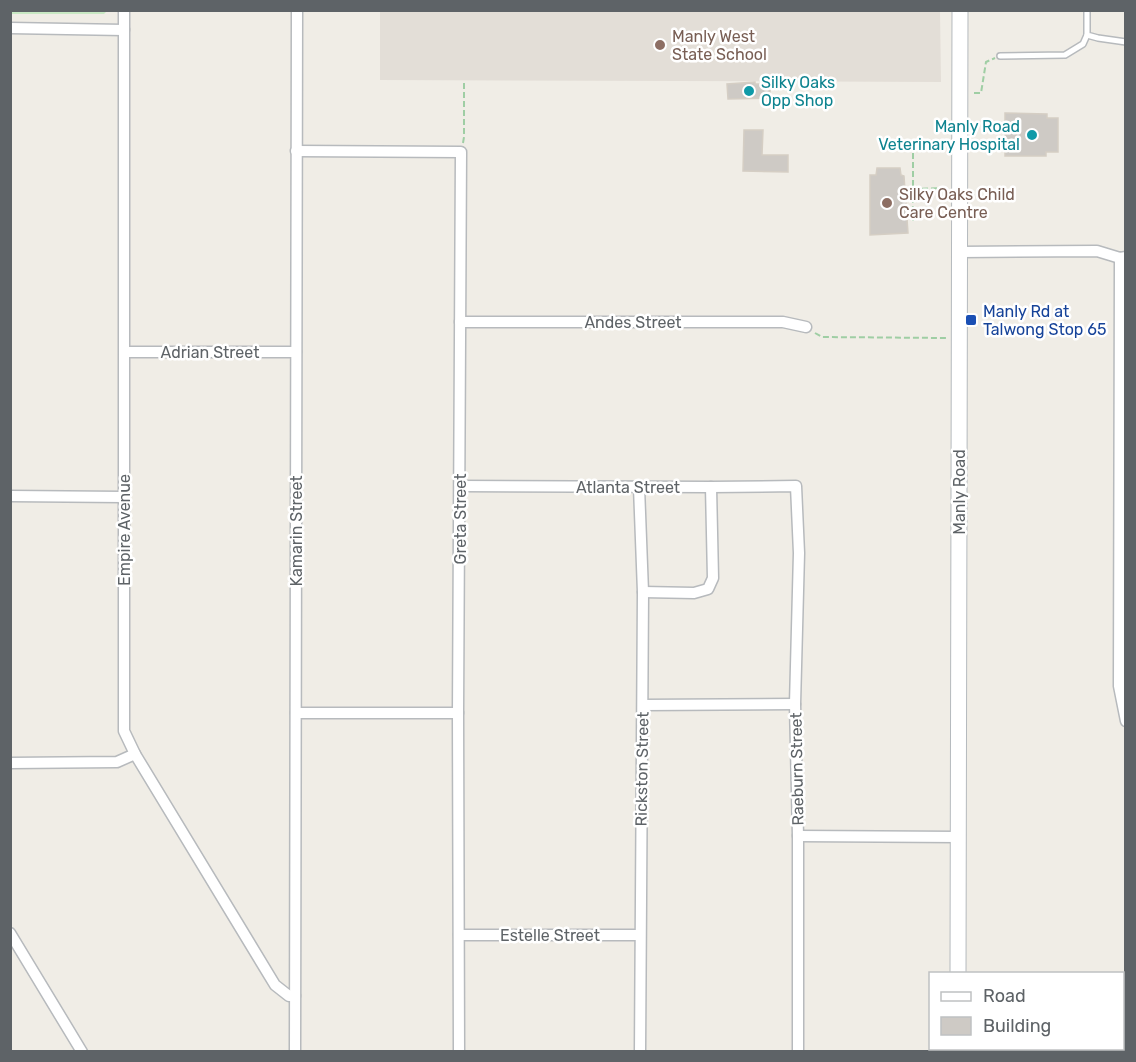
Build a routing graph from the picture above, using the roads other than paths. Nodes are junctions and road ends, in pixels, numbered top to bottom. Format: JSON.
{"nodes":[{"id":1,"x":124,"y":10,"type":"edge"},
{"id":2,"x":297,"y":10,"type":"edge"},
{"id":3,"x":960,"y":10,"type":"edge"},
{"id":4,"x":1087,"y":10,"type":"edge"},
{"id":5,"x":10,"y":28,"type":"edge"},
{"id":6,"x":124,"y":30,"type":"junction"},
{"id":7,"x":1087,"y":35,"type":"junction"},
{"id":8,"x":1125,"y":42,"type":"edge"},
{"id":9,"x":1000,"y":56,"type":"road end"},
{"id":10,"x":296,"y":151,"type":"junction"},
{"id":11,"x":960,"y":252,"type":"junction"},
{"id":12,"x":1123,"y":257,"type":"edge"},
{"id":13,"x":460,"y":322,"type":"junction"},
{"id":14,"x":806,"y":327,"type":"road end"},
{"id":15,"x":125,"y":352,"type":"junction"},
{"id":16,"x":296,"y":352,"type":"junction"},
{"id":17,"x":460,"y":486,"type":"junction"},
{"id":18,"x":796,"y":486,"type":"joint"},
{"id":19,"x":639,"y":487,"type":"junction"},
{"id":20,"x":711,"y":487,"type":"junction"},
{"id":21,"x":10,"y":496,"type":"edge"},
{"id":22,"x":123,"y":497,"type":"junction"},
{"id":23,"x":1123,"y":579,"type":"edge"},
{"id":24,"x":642,"y":592,"type":"junction"},
{"id":25,"x":795,"y":704,"type":"junction"},
{"id":26,"x":642,"y":705,"type":"junction"},
{"id":27,"x":1124,"y":707,"type":"edge"},
{"id":28,"x":296,"y":713,"type":"junction"},
{"id":29,"x":458,"y":713,"type":"junction"},
{"id":30,"x":1125,"y":721,"type":"edge"},
{"id":31,"x":135,"y":754,"type":"junction"},
{"id":32,"x":10,"y":763,"type":"edge"},
{"id":33,"x":798,"y":836,"type":"junction"},
{"id":34,"x":958,"y":837,"type":"junction"},
{"id":35,"x":10,"y":933,"type":"edge"},
{"id":36,"x":459,"y":935,"type":"junction"},
{"id":37,"x":640,"y":935,"type":"junction"},
{"id":38,"x":958,"y":972,"type":"edge"},
{"id":39,"x":295,"y":996,"type":"junction"},
{"id":40,"x":82,"y":1052,"type":"edge"},
{"id":41,"x":295,"y":1052,"type":"edge"},
{"id":42,"x":459,"y":1052,"type":"edge"},
{"id":43,"x":640,"y":1052,"type":"edge"},
{"id":44,"x":798,"y":1052,"type":"edge"}],
"edges":[{"from":1,"to":6,"type":"street","name":"Empire Avenue"},
{"from":2,"to":10,"type":"street","name":"Kamarin Street"},
{"from":3,"to":11,"type":"main road","name":"Manly Road"},
{"from":4,"to":7,"type":"lane"},
{"from":5,"to":6,"type":"street"},
{"from":6,"to":15,"type":"street","name":"Empire Avenue"},
{"from":7,"to":8,"type":"lane"},
{"from":7,"to":9,"type":"lane"},
{"from":10,"to":13,"type":"street","name":"Greta Street"},
{"from":10,"to":16,"type":"street","name":"Kamarin Street"},
{"from":11,"to":12,"type":"street"},
{"from":11,"to":34,"type":"main road","name":"Manly Road"},
{"from":12,"to":23,"type":"street"},
{"from":13,"to":14,"type":"street","name":"Andes Street"},
{"from":13,"to":17,"type":"street","name":"Greta Street"},
{"from":15,"to":16,"type":"street","name":"Adrian Street"},
{"from":15,"to":22,"type":"street","name":"Empire Avenue"},
{"from":16,"to":28,"type":"street","name":"Kamarin Street"},
{"from":17,"to":19,"type":"street","name":"Atlanta Street"},
{"from":17,"to":29,"type":"street","name":"Greta Street"},
{"from":18,"to":20,"type":"street","name":"Atlanta Street"},
{"from":18,"to":25,"type":"street","name":"Raeburn Street"},
{"from":19,"to":20,"type":"street","name":"Atlanta Street"},
{"from":19,"to":24,"type":"street","name":"Rickston Street"},
{"from":20,"to":24,"type":"street"},
{"from":21,"to":22,"type":"street"},
{"from":22,"to":31,"type":"street","name":"Empire Avenue"},
{"from":23,"to":27,"type":"street"},
{"from":24,"to":26,"type":"street","name":"Rickston Street"},
{"from":25,"to":26,"type":"street"},
{"from":25,"to":33,"type":"street","name":"Raeburn Street"},
{"from":26,"to":37,"type":"street","name":"Rickston Street"},
{"from":27,"to":30,"type":"street"},
{"from":28,"to":29,"type":"street"},
{"from":28,"to":39,"type":"street","name":"Kamarin Street"},
{"from":29,"to":36,"type":"street","name":"Greta Street"},
{"from":31,"to":32,"type":"street"},
{"from":31,"to":39,"type":"street","name":"Empire Avenue"},
{"from":33,"to":34,"type":"street"},
{"from":33,"to":44,"type":"street","name":"Raeburn Street"},
{"from":34,"to":38,"type":"main road","name":"Manly Road"},
{"from":35,"to":40,"type":"street"},
{"from":36,"to":37,"type":"street","name":"Estelle Street"},
{"from":36,"to":42,"type":"street","name":"Greta Street"},
{"from":37,"to":43,"type":"street","name":"Rickston Street"},
{"from":39,"to":41,"type":"street","name":"Kamarin Street"}]}
